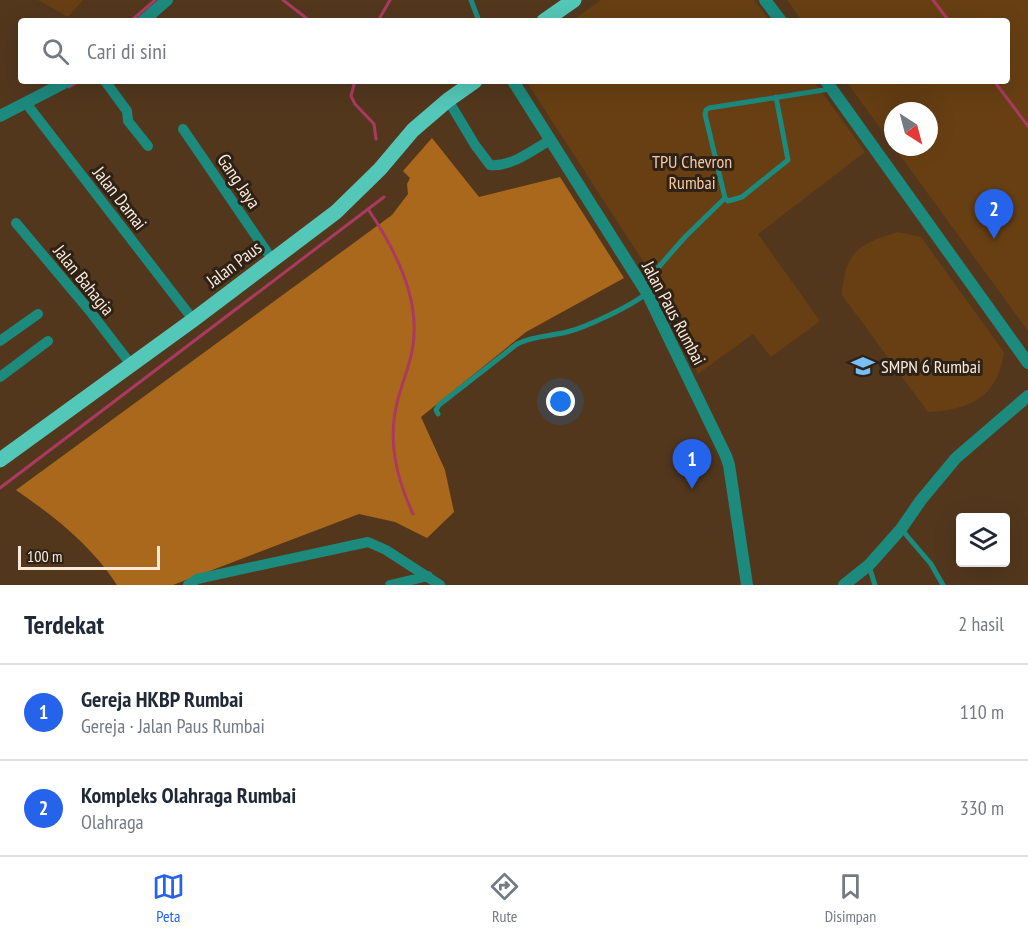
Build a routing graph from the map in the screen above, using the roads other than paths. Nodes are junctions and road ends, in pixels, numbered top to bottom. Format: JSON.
{"nodes":[{"id":1,"x":167,"y":0,"type":"edge"},
{"id":2,"x":471,"y":0,"type":"edge"},
{"id":3,"x":574,"y":0,"type":"edge"},
{"id":4,"x":589,"y":0,"type":"edge"},
{"id":5,"x":765,"y":0,"type":"edge"},
{"id":6,"x":146,"y":18,"type":"edge"},
{"id":7,"x":478,"y":18,"type":"edge"},
{"id":8,"x":548,"y":18,"type":"edge"},
{"id":9,"x":564,"y":18,"type":"edge"},
{"id":10,"x":779,"y":18,"type":"edge"},
{"id":11,"x":63,"y":84,"type":"edge"},
{"id":12,"x":107,"y":84,"type":"edge"},
{"id":13,"x":454,"y":84,"type":"edge"},
{"id":14,"x":472,"y":84,"type":"edge"},
{"id":15,"x":515,"y":84,"type":"edge"},
{"id":16,"x":829,"y":85,"type":"edge"},
{"id":17,"x":777,"y":98,"type":"junction"},
{"id":18,"x":448,"y":100,"type":"junction"},
{"id":19,"x":28,"y":105,"type":"junction"},
{"id":20,"x":0,"y":116,"type":"edge"},
{"id":21,"x":183,"y":129,"type":"dead end"},
{"id":22,"x":550,"y":140,"type":"junction"},
{"id":23,"x":148,"y":146,"type":"dead end"},
{"id":24,"x":725,"y":198,"type":"junction"},
{"id":25,"x":16,"y":223,"type":"dead end"},
{"id":26,"x":267,"y":252,"type":"junction"},
{"id":27,"x":644,"y":290,"type":"junction"},
{"id":28,"x":188,"y":313,"type":"junction"},
{"id":29,"x":38,"y":314,"type":"dead end"},
{"id":30,"x":0,"y":341,"type":"edge"},
{"id":31,"x":48,"y":341,"type":"dead end"},
{"id":32,"x":126,"y":358,"type":"junction"},
{"id":33,"x":1028,"y":363,"type":"edge"},
{"id":34,"x":0,"y":377,"type":"edge"},
{"id":35,"x":1028,"y":396,"type":"edge"},
{"id":36,"x":1028,"y":405,"type":"edge"},
{"id":37,"x":438,"y":414,"type":"dead end"},
{"id":38,"x":1006,"y":414,"type":"junction"},
{"id":39,"x":0,"y":450,"type":"edge"},
{"id":40,"x":0,"y":460,"type":"edge"},
{"id":41,"x":901,"y":529,"type":"junction"},
{"id":42,"x":869,"y":564,"type":"junction"},
{"id":43,"x":428,"y":576,"type":"junction"},
{"id":44,"x":188,"y":585,"type":"edge"},
{"id":45,"x":390,"y":585,"type":"edge"},
{"id":46,"x":440,"y":585,"type":"edge"},
{"id":47,"x":747,"y":585,"type":"edge"},
{"id":48,"x":844,"y":585,"type":"edge"},
{"id":49,"x":875,"y":585,"type":"edge"},
{"id":50,"x":943,"y":585,"type":"edge"}],
"edges":[{"from":1,"to":6,"type":"street"},
{"from":2,"to":7,"type":"lane"},
{"from":3,"to":8,"type":"main road"},
{"from":4,"to":9,"type":"main road"},
{"from":5,"to":10,"type":"street"},
{"from":11,"to":19,"type":"street"},
{"from":12,"to":23,"type":"street"},
{"from":13,"to":26,"type":"main road","name":"Jalan Paus"},
{"from":14,"to":18,"type":"main road","name":"Jalan Paus"},
{"from":15,"to":22,"type":"street","name":"Jalan Paus Rumbai"},
{"from":16,"to":17,"type":"lane"},
{"from":16,"to":33,"type":"street"},
{"from":17,"to":24,"type":"lane"},
{"from":17,"to":24,"type":"lane"},
{"from":18,"to":22,"type":"street"},
{"from":18,"to":40,"type":"main road","name":"Jalan Paus"},
{"from":19,"to":20,"type":"street"},
{"from":19,"to":28,"type":"street","name":"Jalan Damai"},
{"from":21,"to":26,"type":"street","name":"Gang Jaya"},
{"from":22,"to":27,"type":"street","name":"Jalan Paus Rumbai"},
{"from":24,"to":27,"type":"lane"},
{"from":25,"to":32,"type":"street","name":"Jalan Bahagia"},
{"from":26,"to":28,"type":"main road","name":"Jalan Paus"},
{"from":27,"to":37,"type":"lane"},
{"from":27,"to":47,"type":"street","name":"Jalan Paus Rumbai"},
{"from":28,"to":32,"type":"main road","name":"Jalan Paus"},
{"from":29,"to":30,"type":"street"},
{"from":31,"to":34,"type":"street"},
{"from":32,"to":39,"type":"main road","name":"Jalan Paus"},
{"from":35,"to":38,"type":"street"},
{"from":36,"to":38,"type":"street"},
{"from":38,"to":41,"type":"street"},
{"from":41,"to":42,"type":"street"},
{"from":41,"to":50,"type":"lane"},
{"from":42,"to":48,"type":"street"},
{"from":42,"to":49,"type":"lane"},
{"from":43,"to":44,"type":"street"},
{"from":43,"to":45,"type":"street"},
{"from":43,"to":46,"type":"street"}]}
